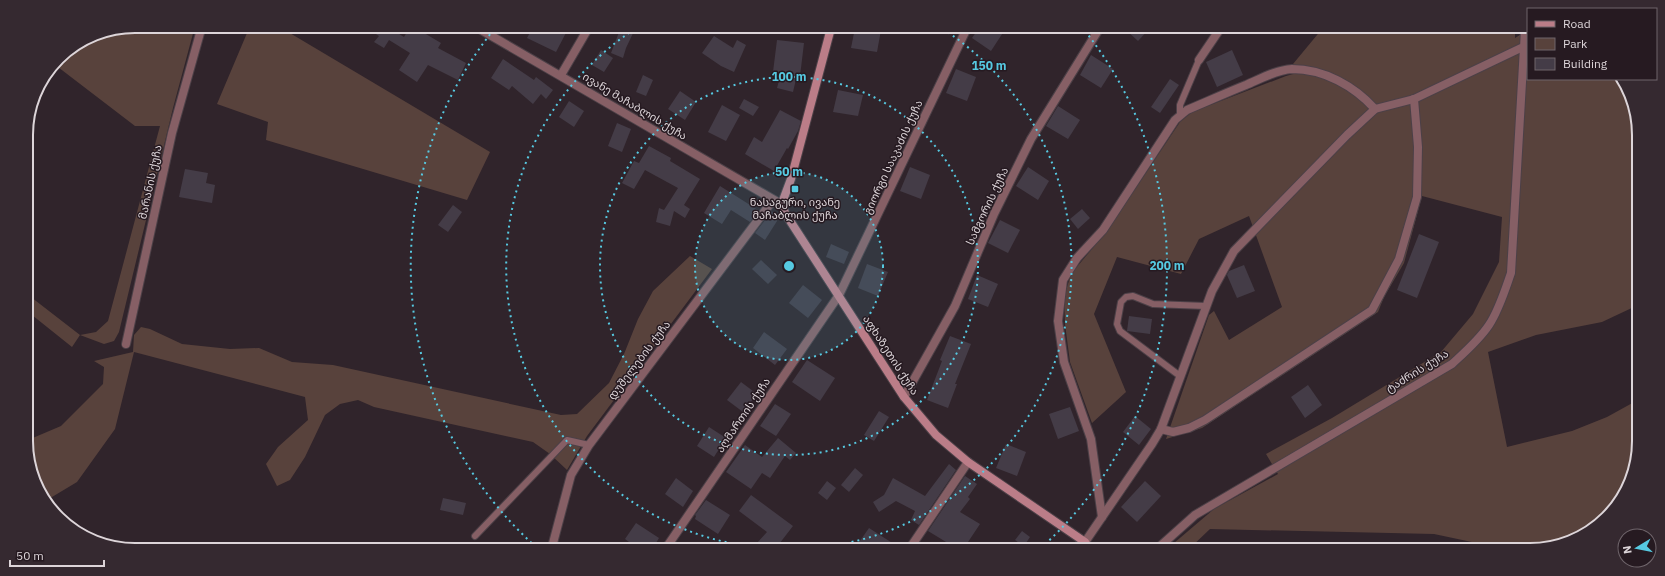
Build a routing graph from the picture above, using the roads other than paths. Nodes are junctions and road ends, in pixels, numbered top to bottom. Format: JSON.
{"nodes":[{"id":1,"x":200,"y":33,"type":"edge"},
{"id":2,"x":487,"y":33,"type":"edge"},
{"id":3,"x":586,"y":33,"type":"edge"},
{"id":4,"x":830,"y":33,"type":"edge"},
{"id":5,"x":965,"y":33,"type":"edge"},
{"id":6,"x":1097,"y":33,"type":"edge"},
{"id":7,"x":1217,"y":33,"type":"edge"},
{"id":8,"x":1525,"y":33,"type":"edge"},
{"id":9,"x":1523,"y":47,"type":"junction"},
{"id":10,"x":1199,"y":60,"type":"joint"},
{"id":11,"x":561,"y":75,"type":"junction"},
{"id":12,"x":1414,"y":99,"type":"junction"},
{"id":13,"x":1375,"y":110,"type":"junction"},
{"id":14,"x":1180,"y":115,"type":"junction"},
{"id":15,"x":773,"y":200,"type":"junction"},
{"id":16,"x":782,"y":203,"type":"junction"},
{"id":17,"x":839,"y":295,"type":"junction"},
{"id":18,"x":1206,"y":306,"type":"junction"},
{"id":19,"x":126,"y":344,"type":"dead end"},
{"id":20,"x":1180,"y":376,"type":"junction"},
{"id":21,"x":904,"y":397,"type":"junction"},
{"id":22,"x":1161,"y":429,"type":"junction"},
{"id":23,"x":589,"y":445,"type":"junction"},
{"id":24,"x":968,"y":462,"type":"junction"},
{"id":25,"x":1102,"y":517,"type":"junction"},
{"id":26,"x":475,"y":536,"type":"dead end"},
{"id":27,"x":553,"y":543,"type":"edge"},
{"id":28,"x":669,"y":543,"type":"edge"},
{"id":29,"x":913,"y":543,"type":"edge"},
{"id":30,"x":1084,"y":543,"type":"edge"},
{"id":31,"x":1088,"y":543,"type":"edge"},
{"id":32,"x":1164,"y":543,"type":"edge"}],
"edges":[{"from":1,"to":19,"type":"street","name":"მარანის ქუჩა"},
{"from":2,"to":11,"type":"street","name":"ივანე მაჩაბლის ქუჩა"},
{"from":3,"to":11,"type":"street"},
{"from":4,"to":16,"type":"street"},
{"from":5,"to":17,"type":"street","name":"გიორგი სააკაძის ქუჩა"},
{"from":6,"to":21,"type":"street","name":"სამგორის ქუჩა"},
{"from":7,"to":10,"type":"street"},
{"from":8,"to":9,"type":"street","name":"ტაძრის ქუჩა"},
{"from":9,"to":12,"type":"street"},
{"from":9,"to":32,"type":"street","name":"ტაძრის ქუჩა"},
{"from":10,"to":14,"type":"lane"},
{"from":11,"to":15,"type":"street","name":"ივანე მაჩაბლის ქუჩა"},
{"from":12,"to":13,"type":"street"},
{"from":12,"to":22,"type":"street"},
{"from":13,"to":14,"type":"street"},
{"from":13,"to":18,"type":"street"},
{"from":14,"to":25,"type":"street"},
{"from":15,"to":16,"type":"street","name":"ივანე მაჩაბლის ქუჩა"},
{"from":15,"to":23,"type":"street","name":"დუშელების ქუჩა"},
{"from":16,"to":17,"type":"street","name":"აფხაზეთის ქუჩა"},
{"from":17,"to":21,"type":"street","name":"აფხაზეთის ქუჩა"},
{"from":17,"to":28,"type":"street","name":"აღმართის ქუჩა"},
{"from":18,"to":20,"type":"street"},
{"from":18,"to":20,"type":"lane"},
{"from":20,"to":22,"type":"street"},
{"from":21,"to":24,"type":"street","name":"აფხაზეთის ქუჩა"},
{"from":22,"to":25,"type":"street"},
{"from":23,"to":26,"type":"lane"},
{"from":23,"to":27,"type":"street","name":"დუშელების ქუჩა"},
{"from":24,"to":29,"type":"street"},
{"from":24,"to":30,"type":"street","name":"აფხაზეთის ქუჩა"},
{"from":25,"to":31,"type":"street"}]}
